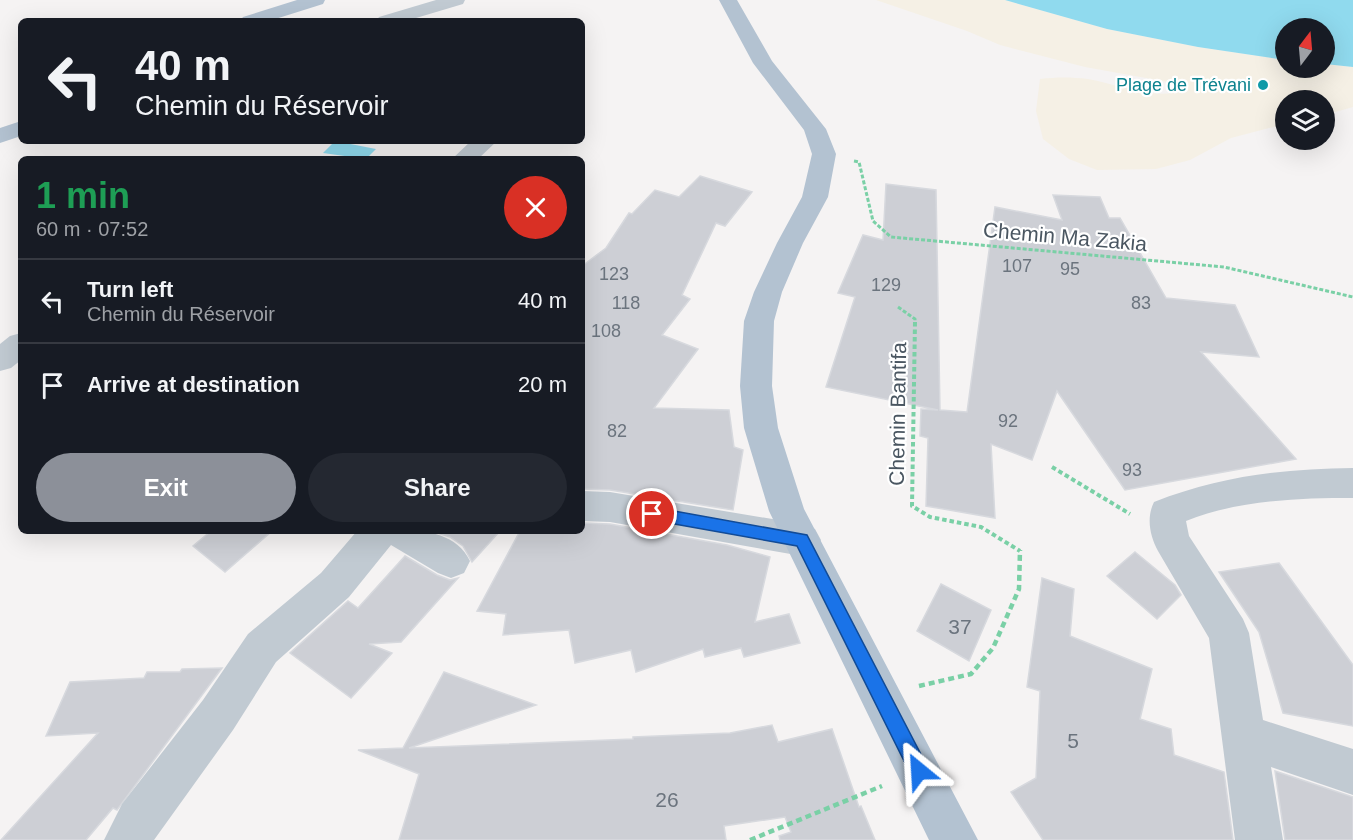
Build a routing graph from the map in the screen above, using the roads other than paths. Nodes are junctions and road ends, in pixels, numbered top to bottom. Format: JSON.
{"nodes":[{"id":1,"x":316,"y":0,"type":"edge"},
{"id":2,"x":456,"y":0,"type":"edge"},
{"id":3,"x":728,"y":0,"type":"edge"},
{"id":4,"x":259,"y":18,"type":"edge"},
{"id":5,"x":396,"y":18,"type":"edge"},
{"id":6,"x":18,"y":129,"type":"edge"},
{"id":7,"x":0,"y":136,"type":"edge"},
{"id":8,"x":482,"y":144,"type":"edge"},
{"id":9,"x":468,"y":156,"type":"edge"},
{"id":10,"x":18,"y":346,"type":"edge"},
{"id":11,"x":0,"y":360,"type":"edge"},
{"id":12,"x":1353,"y":483,"type":"edge"},
{"id":13,"x":585,"y":506,"type":"edge"},
{"id":14,"x":378,"y":534,"type":"edge"},
{"id":15,"x":404,"y":534,"type":"edge"},
{"id":16,"x":802,"y":540,"type":"junction"},
{"id":17,"x":451,"y":561,"type":"dead end"},
{"id":18,"x":1245,"y":736,"type":"junction"},
{"id":19,"x":1353,"y":772,"type":"edge"},
{"id":20,"x":128,"y":840,"type":"edge"},
{"id":21,"x":954,"y":840,"type":"edge"},
{"id":22,"x":1259,"y":840,"type":"edge"}],
"edges":[{"from":1,"to":4,"type":"main road"},
{"from":2,"to":5,"type":"street"},
{"from":3,"to":16,"type":"main road"},
{"from":6,"to":7,"type":"main road"},
{"from":8,"to":9,"type":"street"},
{"from":10,"to":11,"type":"street"},
{"from":12,"to":18,"type":"street"},
{"from":13,"to":16,"type":"street"},
{"from":14,"to":20,"type":"street"},
{"from":15,"to":17,"type":"street"},
{"from":16,"to":21,"type":"main road"},
{"from":18,"to":19,"type":"street"},
{"from":18,"to":22,"type":"street"}]}
